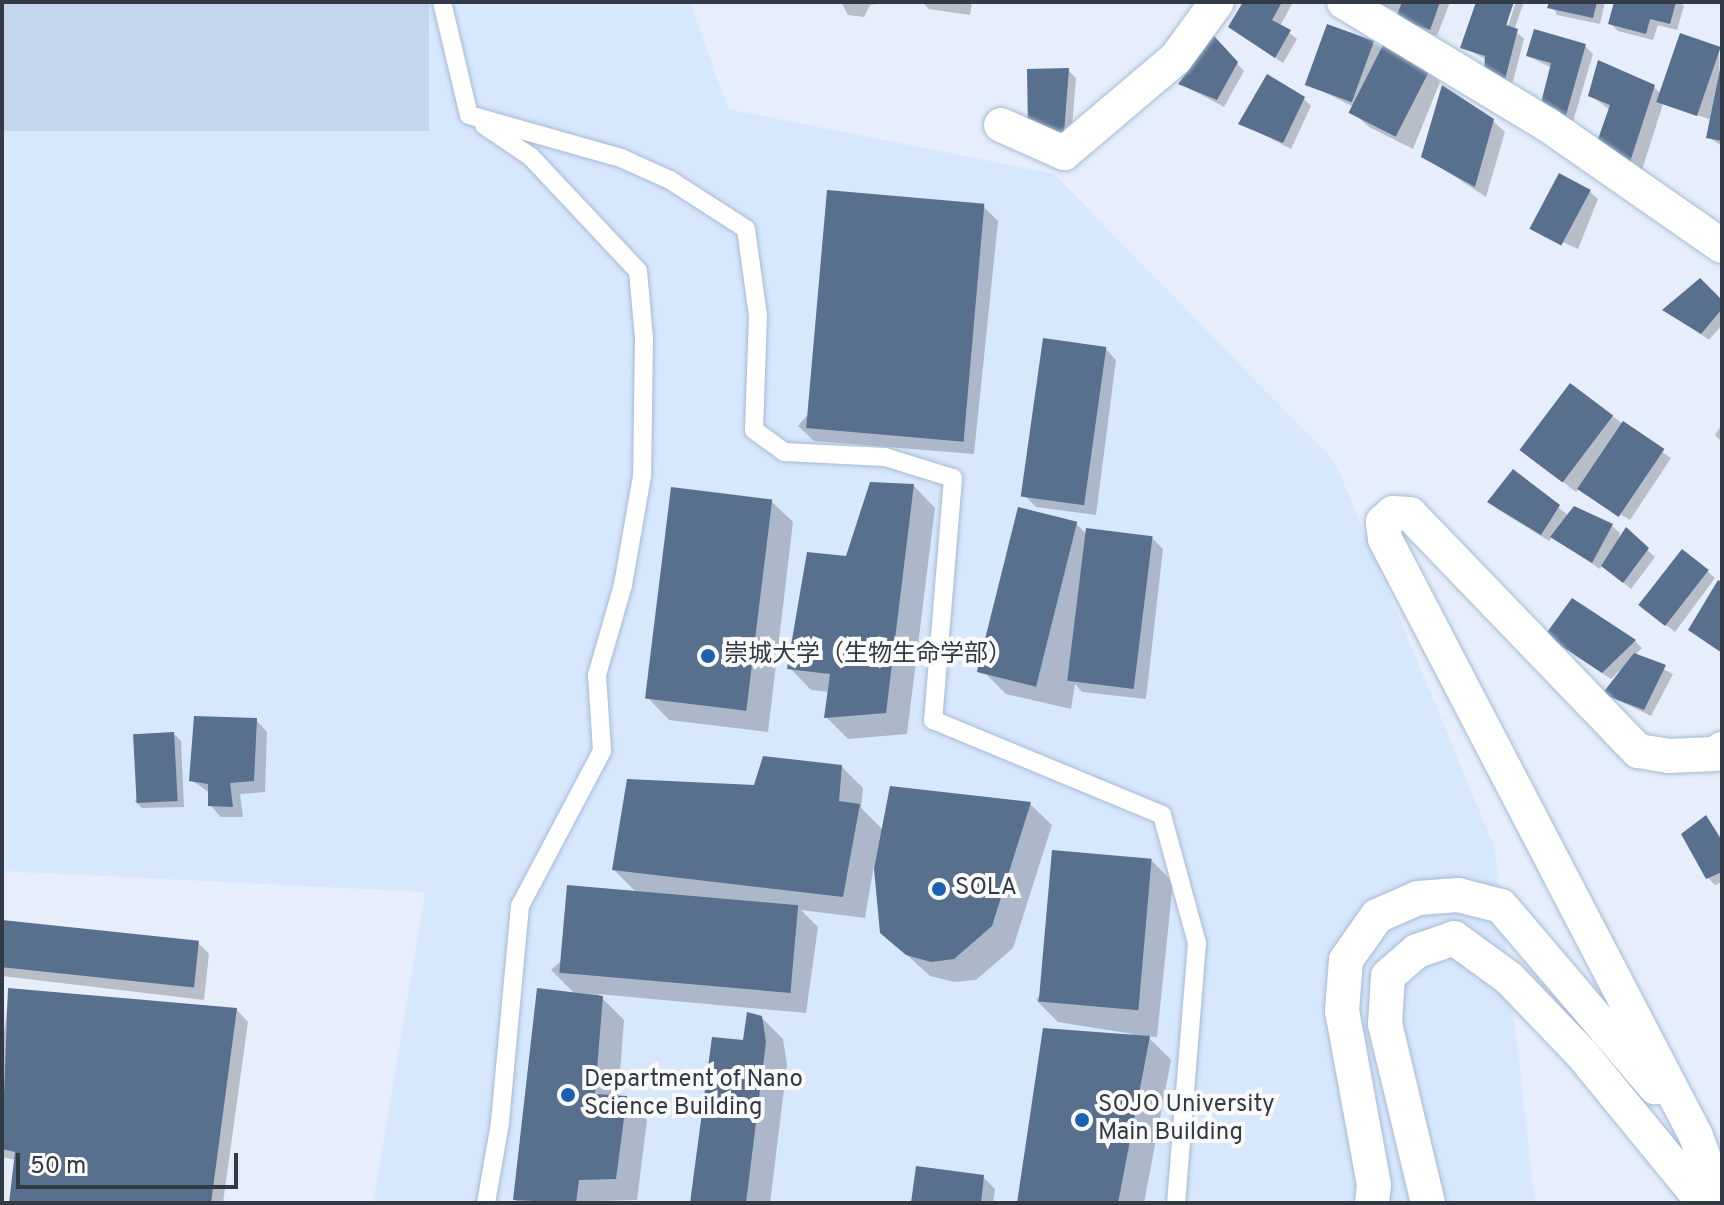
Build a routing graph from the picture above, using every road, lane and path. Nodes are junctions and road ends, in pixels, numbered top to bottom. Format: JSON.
{"nodes":[{"id":1,"x":442,"y":2,"type":"edge"},
{"id":2,"x":1217,"y":2,"type":"edge"},
{"id":3,"x":1344,"y":2,"type":"edge"},
{"id":4,"x":469,"y":115,"type":"junction"},
{"id":5,"x":1001,"y":125,"type":"dead end"},
{"id":6,"x":1722,"y":246,"type":"edge"},
{"id":7,"x":1722,"y":749,"type":"edge"},
{"id":8,"x":1696,"y":1136,"type":"junction"},
{"id":9,"x":486,"y":1203,"type":"edge"},
{"id":10,"x":1176,"y":1203,"type":"edge"},
{"id":11,"x":1372,"y":1203,"type":"edge"},
{"id":12,"x":1428,"y":1203,"type":"edge"},
{"id":13,"x":1704,"y":1203,"type":"edge"},
{"id":14,"x":1720,"y":1203,"type":"edge"}],
"edges":[{"from":1,"to":4,"type":"lane"},
{"from":2,"to":5,"type":"street"},
{"from":3,"to":6,"type":"street"},
{"from":4,"to":9,"type":"lane"},
{"from":4,"to":10,"type":"lane"},
{"from":7,"to":8,"type":"street"},
{"from":8,"to":11,"type":"street"},
{"from":8,"to":14,"type":"street"},
{"from":12,"to":13,"type":"street"}]}
